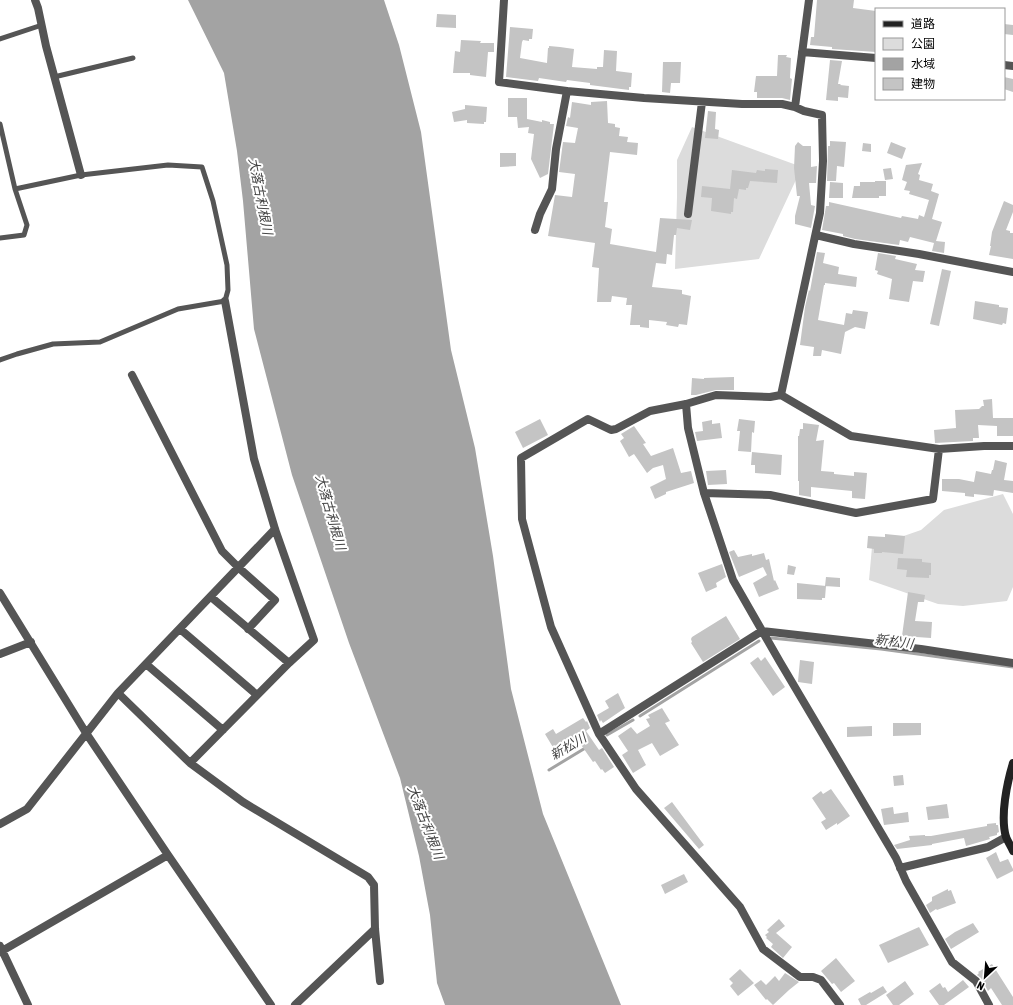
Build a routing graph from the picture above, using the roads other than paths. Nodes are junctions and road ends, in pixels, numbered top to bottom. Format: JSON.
{"nodes":[{"id":1,"x":36,"y":0,"type":"edge"},
{"id":2,"x":504,"y":0,"type":"edge"},
{"id":3,"x":809,"y":0,"type":"edge"},
{"id":4,"x":42,"y":25,"type":"junction"},
{"id":5,"x":0,"y":39,"type":"edge"},
{"id":6,"x":802,"y":52,"type":"junction"},
{"id":7,"x":133,"y":58,"type":"dead end"},
{"id":8,"x":875,"y":58,"type":"edge"},
{"id":9,"x":54,"y":77,"type":"junction"},
{"id":10,"x":567,"y":91,"type":"junction"},
{"id":11,"x":702,"y":102,"type":"junction"},
{"id":12,"x":795,"y":107,"type":"junction"},
{"id":13,"x":0,"y":124,"type":"edge"},
{"id":14,"x":80,"y":175,"type":"junction"},
{"id":15,"x":15,"y":189,"type":"junction"},
{"id":16,"x":688,"y":214,"type":"dead end"},
{"id":17,"x":534,"y":230,"type":"dead end"},
{"id":18,"x":816,"y":235,"type":"junction"},
{"id":19,"x":0,"y":238,"type":"edge"},
{"id":20,"x":1013,"y":272,"type":"edge"},
{"id":21,"x":225,"y":302,"type":"junction"},
{"id":22,"x":0,"y":360,"type":"edge"},
{"id":23,"x":132,"y":374,"type":"dead end"},
{"id":24,"x":781,"y":395,"type":"junction"},
{"id":25,"x":686,"y":404,"type":"junction"},
{"id":26,"x":1013,"y":446,"type":"edge"},
{"id":27,"x":939,"y":449,"type":"junction"},
{"id":28,"x":704,"y":493,"type":"junction"},
{"id":29,"x":275,"y":529,"type":"junction"},
{"id":30,"x":238,"y":568,"type":"junction"},
{"id":31,"x":0,"y":593,"type":"edge"},
{"id":32,"x":211,"y":597,"type":"junction"},
{"id":33,"x":180,"y":629,"type":"junction"},
{"id":34,"x":248,"y":629,"type":"junction"},
{"id":35,"x":762,"y":632,"type":"junction"},
{"id":36,"x":30,"y":642,"type":"junction"},
{"id":37,"x":0,"y":654,"type":"edge"},
{"id":38,"x":289,"y":663,"type":"junction"},
{"id":39,"x":1013,"y":663,"type":"edge"},
{"id":40,"x":146,"y":664,"type":"junction"},
{"id":41,"x":118,"y":693,"type":"junction"},
{"id":42,"x":257,"y":695,"type":"junction"},
{"id":43,"x":223,"y":730,"type":"junction"},
{"id":44,"x":86,"y":732,"type":"junction"},
{"id":45,"x":599,"y":734,"type":"junction"},
{"id":46,"x":1013,"y":762,"type":"edge"},
{"id":47,"x":190,"y":763,"type":"junction"},
{"id":48,"x":0,"y":824,"type":"edge"},
{"id":49,"x":1006,"y":836,"type":"junction"},
{"id":50,"x":1013,"y":851,"type":"edge"},
{"id":51,"x":168,"y":856,"type":"junction"},
{"id":52,"x":900,"y":868,"type":"junction"},
{"id":53,"x":374,"y":929,"type":"junction"},
{"id":54,"x":1,"y":949,"type":"edge"},
{"id":55,"x":380,"y":982,"type":"dead end"},
{"id":56,"x":28,"y":1005,"type":"edge"},
{"id":57,"x":271,"y":1005,"type":"edge"},
{"id":58,"x":295,"y":1005,"type":"edge"},
{"id":59,"x":840,"y":1005,"type":"edge"},
{"id":60,"x":989,"y":1005,"type":"edge"}],
"edges":[{"from":1,"to":4,"type":"street"},
{"from":2,"to":10,"type":"street"},
{"from":3,"to":6,"type":"street"},
{"from":4,"to":5,"type":"lane"},
{"from":4,"to":9,"type":"street"},
{"from":6,"to":8,"type":"street"},
{"from":6,"to":12,"type":"street"},
{"from":7,"to":9,"type":"lane"},
{"from":9,"to":14,"type":"street"},
{"from":10,"to":11,"type":"street"},
{"from":10,"to":17,"type":"street"},
{"from":11,"to":12,"type":"street"},
{"from":11,"to":16,"type":"street"},
{"from":12,"to":18,"type":"street"},
{"from":13,"to":15,"type":"lane"},
{"from":14,"to":15,"type":"lane"},
{"from":14,"to":21,"type":"lane"},
{"from":15,"to":19,"type":"lane"},
{"from":18,"to":20,"type":"street"},
{"from":18,"to":24,"type":"street"},
{"from":21,"to":22,"type":"lane"},
{"from":21,"to":29,"type":"street"},
{"from":23,"to":30,"type":"street"},
{"from":24,"to":25,"type":"street"},
{"from":24,"to":27,"type":"street"},
{"from":25,"to":28,"type":"street"},
{"from":25,"to":45,"type":"street"},
{"from":26,"to":27,"type":"street"},
{"from":27,"to":28,"type":"street"},
{"from":28,"to":35,"type":"street"},
{"from":29,"to":30,"type":"street"},
{"from":29,"to":38,"type":"street"},
{"from":30,"to":32,"type":"street"},
{"from":30,"to":34,"type":"street"},
{"from":31,"to":36,"type":"street"},
{"from":32,"to":33,"type":"street"},
{"from":32,"to":34,"type":"street"},
{"from":33,"to":40,"type":"street"},
{"from":33,"to":42,"type":"street"},
{"from":34,"to":38,"type":"street"},
{"from":35,"to":39,"type":"street"},
{"from":35,"to":45,"type":"street"},
{"from":35,"to":52,"type":"street"},
{"from":36,"to":37,"type":"street"},
{"from":36,"to":44,"type":"street"},
{"from":38,"to":42,"type":"street"},
{"from":40,"to":41,"type":"street"},
{"from":40,"to":43,"type":"street"},
{"from":41,"to":44,"type":"street"},
{"from":41,"to":47,"type":"street"},
{"from":42,"to":43,"type":"street"},
{"from":43,"to":47,"type":"street"},
{"from":44,"to":48,"type":"street"},
{"from":44,"to":51,"type":"street"},
{"from":45,"to":59,"type":"street"},
{"from":46,"to":49,"type":"main road"},
{"from":47,"to":53,"type":"street"},
{"from":49,"to":50,"type":"main road"},
{"from":49,"to":52,"type":"street"},
{"from":51,"to":54,"type":"street"},
{"from":51,"to":57,"type":"street"},
{"from":52,"to":60,"type":"street"},
{"from":53,"to":55,"type":"street"},
{"from":53,"to":58,"type":"street"},
{"from":54,"to":56,"type":"street"}]}
